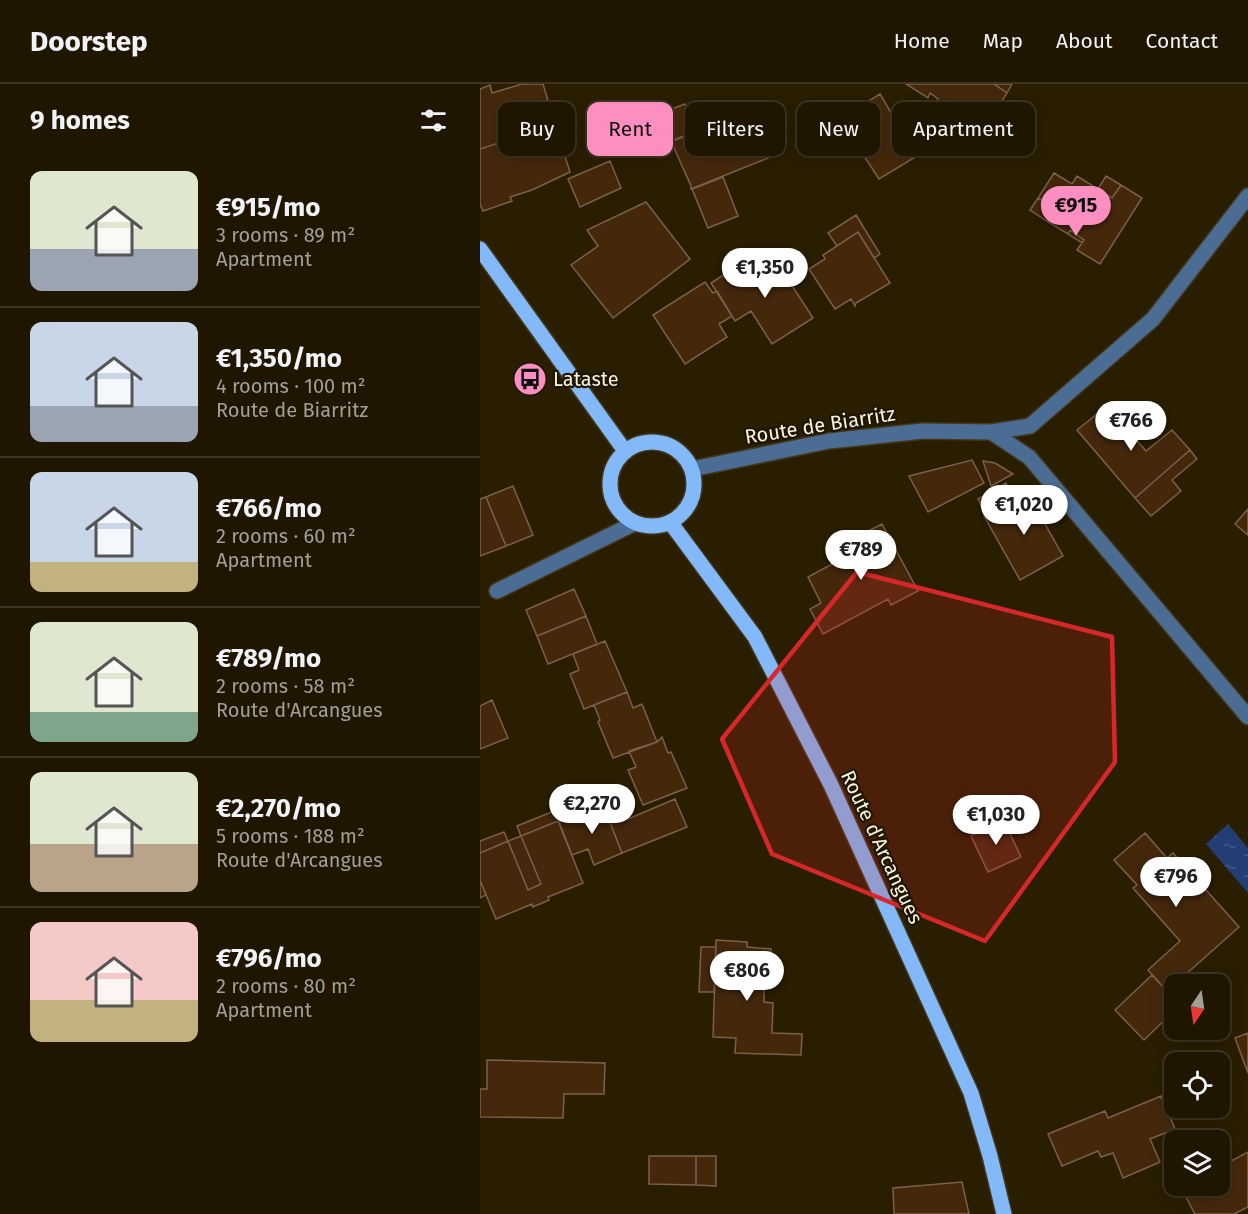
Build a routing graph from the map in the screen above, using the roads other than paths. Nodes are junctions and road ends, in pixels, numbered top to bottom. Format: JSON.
{"nodes":[{"id":1,"x":1248,"y":196,"type":"edge"},
{"id":2,"x":480,"y":249,"type":"edge"},
{"id":3,"x":991,"y":432,"type":"junction"},
{"id":4,"x":625,"y":451,"type":"junction"},
{"id":5,"x":692,"y":469,"type":"junction"},
{"id":6,"x":670,"y":522,"type":"junction"},
{"id":7,"x":635,"y":523,"type":"junction"},
{"id":8,"x":497,"y":591,"type":"dead end"},
{"id":9,"x":1248,"y":717,"type":"edge"},
{"id":10,"x":1004,"y":1214,"type":"edge"}],
"edges":[{"from":1,"to":3,"type":"street","name":"Route de Biarritz"},
{"from":2,"to":4,"type":"main road"},
{"from":3,"to":5,"type":"street","name":"Route de Biarritz"},
{"from":3,"to":9,"type":"street"},
{"from":4,"to":5,"type":"main road"},
{"from":4,"to":7,"type":"main road"},
{"from":5,"to":6,"type":"main road"},
{"from":6,"to":7,"type":"main road"},
{"from":6,"to":10,"type":"main road","name":"Route d'Arcangues"},
{"from":7,"to":8,"type":"street"}]}
